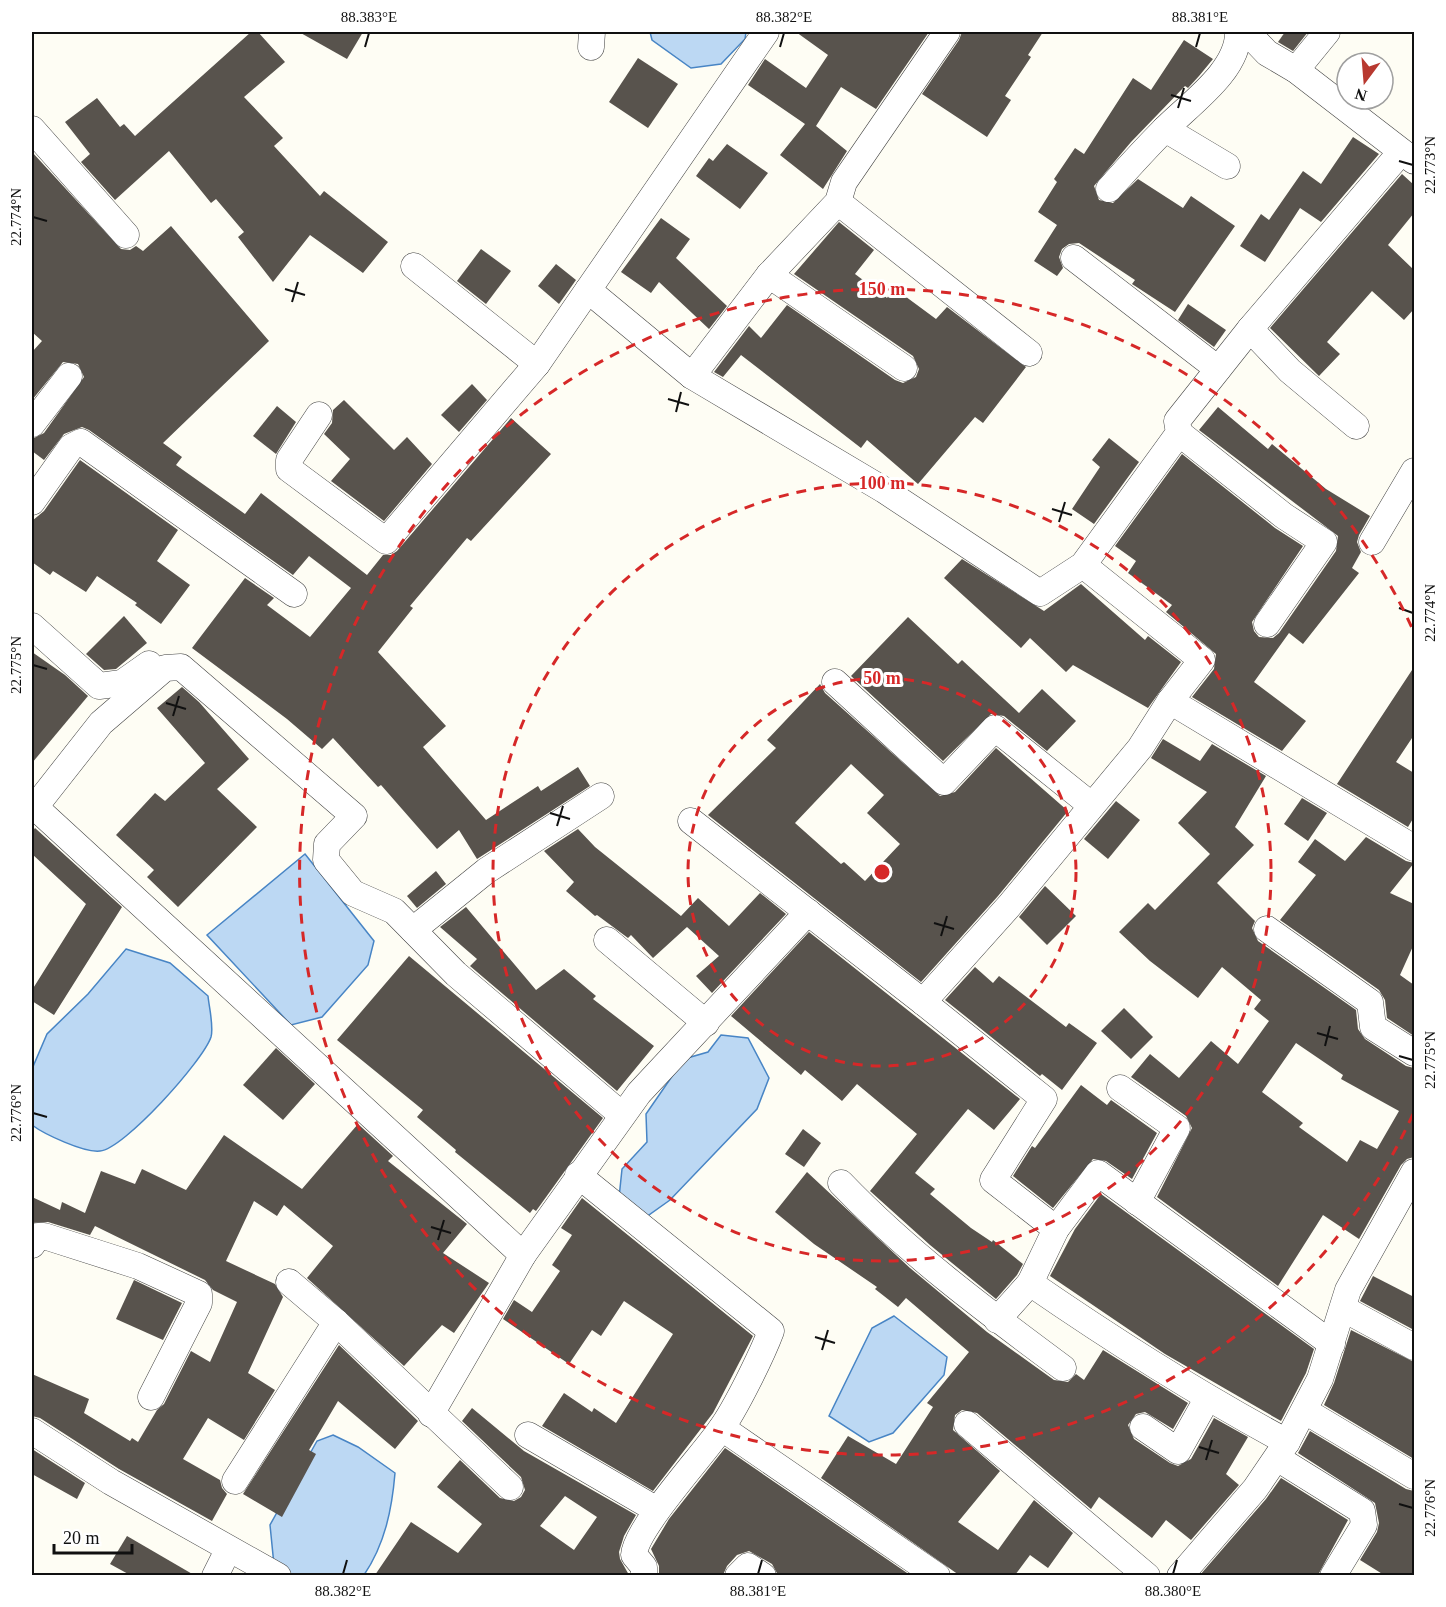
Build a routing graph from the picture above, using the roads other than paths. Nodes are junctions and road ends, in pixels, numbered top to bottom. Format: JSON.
{"nodes":[{"id":1,"x":766,"y":32,"type":"edge"},
{"id":2,"x":947,"y":32,"type":"edge"},
{"id":3,"x":1238,"y":32,"type":"edge"},
{"id":4,"x":1247,"y":32,"type":"edge"},
{"id":5,"x":1327,"y":32,"type":"edge"},
{"id":6,"x":1296,"y":70,"type":"junction"},
{"id":7,"x":32,"y":129,"type":"edge"},
{"id":8,"x":1165,"y":129,"type":"junction"},
{"id":9,"x":1408,"y":157,"type":"edge"},
{"id":10,"x":1227,"y":166,"type":"dead end"},
{"id":11,"x":1109,"y":189,"type":"dead end"},
{"id":12,"x":838,"y":202,"type":"junction"},
{"id":13,"x":126,"y":235,"type":"dead end"},
{"id":14,"x":1074,"y":258,"type":"dead end"},
{"id":15,"x":414,"y":266,"type":"dead end"},
{"id":16,"x":769,"y":275,"type":"junction"},
{"id":17,"x":588,"y":290,"type":"junction"},
{"id":18,"x":1250,"y":329,"type":"junction"},
{"id":19,"x":1029,"y":353,"type":"dead end"},
{"id":20,"x":537,"y":364,"type":"junction"},
{"id":21,"x":904,"y":368,"type":"dead end"},
{"id":22,"x":1218,"y":369,"type":"junction"},
{"id":23,"x":69,"y":376,"type":"dead end"},
{"id":24,"x":692,"y":376,"type":"junction"},
{"id":25,"x":320,"y":415,"type":"dead end"},
{"id":26,"x":32,"y":424,"type":"edge"},
{"id":27,"x":1356,"y":426,"type":"dead end"},
{"id":28,"x":1179,"y":433,"type":"junction"},
{"id":29,"x":1414,"y":471,"type":"edge"},
{"id":30,"x":32,"y":502,"type":"edge"},
{"id":31,"x":1372,"y":542,"type":"dead end"},
{"id":32,"x":1083,"y":565,"type":"junction"},
{"id":33,"x":294,"y":594,"type":"dead end"},
{"id":34,"x":1267,"y":624,"type":"dead end"},
{"id":35,"x":32,"y":626,"type":"edge"},
{"id":36,"x":181,"y":667,"type":"junction"},
{"id":37,"x":835,"y":682,"type":"dead end"},
{"id":38,"x":1170,"y":701,"type":"junction"},
{"id":39,"x":601,"y":796,"type":"dead end"},
{"id":40,"x":1090,"y":805,"type":"junction"},
{"id":41,"x":33,"y":808,"type":"edge"},
{"id":42,"x":691,"y":821,"type":"dead end"},
{"id":43,"x":1414,"y":848,"type":"edge"},
{"id":44,"x":808,"y":912,"type":"junction"},
{"id":45,"x":1267,"y":929,"type":"dead end"},
{"id":46,"x":413,"y":930,"type":"junction"},
{"id":47,"x":607,"y":940,"type":"dead end"},
{"id":48,"x":923,"y":1002,"type":"junction"},
{"id":49,"x":706,"y":1023,"type":"junction"},
{"id":50,"x":1414,"y":1053,"type":"edge"},
{"id":51,"x":1120,"y":1088,"type":"dead end"},
{"id":52,"x":622,"y":1115,"type":"junction"},
{"id":53,"x":1414,"y":1172,"type":"edge"},
{"id":54,"x":579,"y":1175,"type":"junction"},
{"id":55,"x":841,"y":1183,"type":"dead end"},
{"id":56,"x":1137,"y":1202,"type":"junction"},
{"id":57,"x":1056,"y":1229,"type":"junction"},
{"id":58,"x":32,"y":1245,"type":"edge"},
{"id":59,"x":523,"y":1255,"type":"junction"},
{"id":60,"x":289,"y":1282,"type":"dead end"},
{"id":61,"x":1030,"y":1283,"type":"junction"},
{"id":62,"x":1344,"y":1309,"type":"junction"},
{"id":63,"x":997,"y":1320,"type":"junction"},
{"id":64,"x":336,"y":1322,"type":"junction"},
{"id":65,"x":1332,"y":1344,"type":"junction"},
{"id":66,"x":1414,"y":1347,"type":"edge"},
{"id":67,"x":1063,"y":1368,"type":"dead end"},
{"id":68,"x":151,"y":1396,"type":"dead end"},
{"id":69,"x":1207,"y":1399,"type":"junction"},
{"id":70,"x":1305,"y":1412,"type":"junction"},
{"id":71,"x":431,"y":1414,"type":"junction"},
{"id":72,"x":966,"y":1424,"type":"dead end"},
{"id":73,"x":1143,"y":1427,"type":"dead end"},
{"id":74,"x":722,"y":1428,"type":"junction"},
{"id":75,"x":32,"y":1431,"type":"edge"},
{"id":76,"x":528,"y":1435,"type":"dead end"},
{"id":77,"x":1282,"y":1450,"type":"junction"},
{"id":78,"x":1414,"y":1476,"type":"edge"},
{"id":79,"x":235,"y":1481,"type":"dead end"},
{"id":80,"x":510,"y":1487,"type":"dead end"},
{"id":81,"x":657,"y":1510,"type":"junction"},
{"id":82,"x":228,"y":1550,"type":"junction"},
{"id":83,"x":215,"y":1575,"type":"edge"},
{"id":84,"x":278,"y":1575,"type":"edge"},
{"id":85,"x":644,"y":1575,"type":"edge"},
{"id":86,"x":738,"y":1575,"type":"edge"},
{"id":87,"x":763,"y":1575,"type":"edge"},
{"id":88,"x":937,"y":1575,"type":"edge"},
{"id":89,"x":1147,"y":1575,"type":"edge"},
{"id":90,"x":1180,"y":1575,"type":"edge"},
{"id":91,"x":1333,"y":1575,"type":"edge"}],
"edges":[{"from":1,"to":17,"type":"street"},
{"from":2,"to":12,"type":"street"},
{"from":3,"to":8,"type":"street"},
{"from":4,"to":6,"type":"street"},
{"from":5,"to":6,"type":"street"},
{"from":6,"to":9,"type":"street"},
{"from":7,"to":13,"type":"street"},
{"from":8,"to":10,"type":"street"},
{"from":8,"to":11,"type":"street"},
{"from":9,"to":18,"type":"street"},
{"from":12,"to":16,"type":"street"},
{"from":12,"to":19,"type":"street"},
{"from":14,"to":22,"type":"street"},
{"from":15,"to":20,"type":"street"},
{"from":16,"to":21,"type":"street"},
{"from":16,"to":24,"type":"street"},
{"from":17,"to":20,"type":"street"},
{"from":17,"to":24,"type":"street"},
{"from":18,"to":22,"type":"street"},
{"from":18,"to":27,"type":"street"},
{"from":20,"to":25,"type":"street"},
{"from":22,"to":28,"type":"street"},
{"from":23,"to":26,"type":"street"},
{"from":24,"to":32,"type":"street"},
{"from":28,"to":32,"type":"street"},
{"from":28,"to":34,"type":"street"},
{"from":29,"to":31,"type":"street"},
{"from":30,"to":33,"type":"street"},
{"from":32,"to":38,"type":"street"},
{"from":35,"to":36,"type":"street"},
{"from":36,"to":41,"type":"street"},
{"from":36,"to":46,"type":"street"},
{"from":37,"to":40,"type":"street"},
{"from":38,"to":40,"type":"street"},
{"from":38,"to":43,"type":"street"},
{"from":39,"to":46,"type":"street"},
{"from":40,"to":48,"type":"street"},
{"from":41,"to":59,"type":"street"},
{"from":42,"to":44,"type":"street"},
{"from":44,"to":48,"type":"street"},
{"from":44,"to":49,"type":"street"},
{"from":45,"to":50,"type":"street"},
{"from":46,"to":52,"type":"street"},
{"from":47,"to":49,"type":"street"},
{"from":48,"to":57,"type":"street"},
{"from":49,"to":52,"type":"street"},
{"from":51,"to":56,"type":"street"},
{"from":52,"to":54,"type":"street"},
{"from":53,"to":62,"type":"street"},
{"from":54,"to":59,"type":"street"},
{"from":54,"to":74,"type":"street"},
{"from":55,"to":63,"type":"street"},
{"from":56,"to":57,"type":"street"},
{"from":56,"to":65,"type":"street"},
{"from":57,"to":61,"type":"street"},
{"from":58,"to":68,"type":"street"},
{"from":59,"to":71,"type":"street"},
{"from":60,"to":64,"type":"street"},
{"from":61,"to":63,"type":"street"},
{"from":61,"to":69,"type":"street"},
{"from":62,"to":65,"type":"street"},
{"from":62,"to":66,"type":"street"},
{"from":63,"to":67,"type":"street"},
{"from":64,"to":71,"type":"street"},
{"from":64,"to":79,"type":"street"},
{"from":65,"to":70,"type":"street"},
{"from":69,"to":73,"type":"street"},
{"from":69,"to":77,"type":"street"},
{"from":70,"to":77,"type":"street"},
{"from":70,"to":78,"type":"street"},
{"from":71,"to":80,"type":"street"},
{"from":72,"to":89,"type":"street"},
{"from":74,"to":81,"type":"street"},
{"from":74,"to":88,"type":"street"},
{"from":75,"to":82,"type":"street"},
{"from":76,"to":81,"type":"street"},
{"from":77,"to":90,"type":"street"},
{"from":77,"to":91,"type":"street"},
{"from":81,"to":85,"type":"street"},
{"from":82,"to":83,"type":"street"},
{"from":82,"to":84,"type":"street"},
{"from":86,"to":87,"type":"street"}]}
